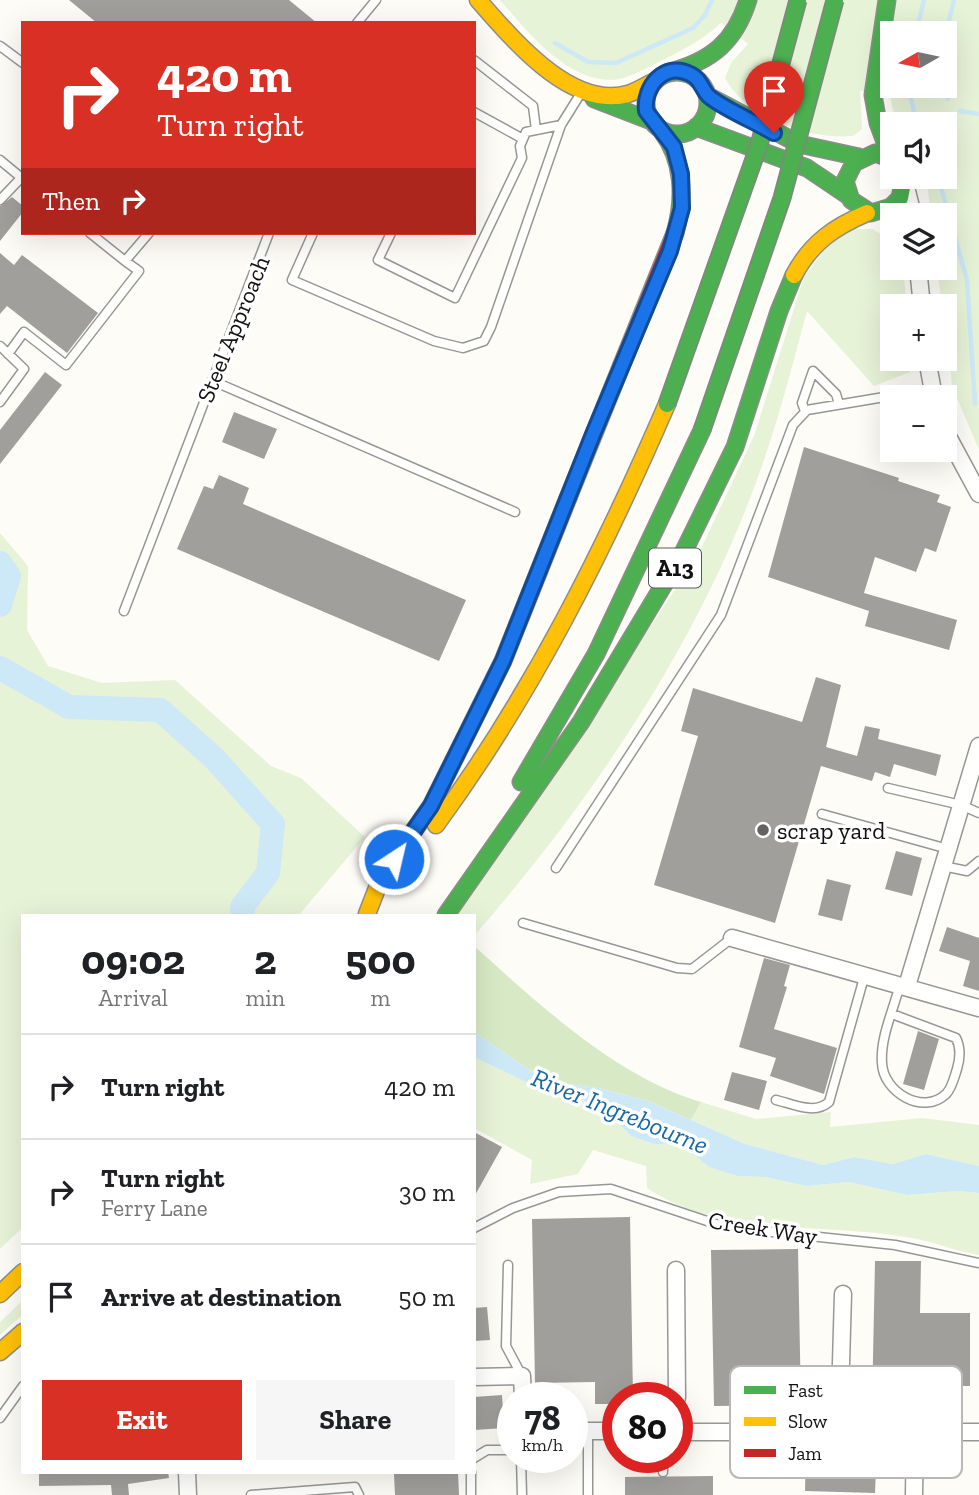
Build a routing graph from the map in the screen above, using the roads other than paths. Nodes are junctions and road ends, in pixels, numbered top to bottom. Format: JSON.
{"nodes":[{"id":1,"x":376,"y":0,"type":"edge"},
{"id":2,"x":478,"y":0,"type":"edge"},
{"id":3,"x":748,"y":0,"type":"edge"},
{"id":4,"x":798,"y":0,"type":"edge"},
{"id":5,"x":835,"y":0,"type":"edge"},
{"id":6,"x":887,"y":0,"type":"edge"},
{"id":7,"x":359,"y":21,"type":"edge"},
{"id":8,"x":0,"y":46,"type":"edge"},
{"id":9,"x":21,"y":62,"type":"edge"},
{"id":10,"x":476,"y":62,"type":"edge"},
{"id":11,"x":670,"y":72,"type":"junction"},
{"id":12,"x":653,"y":82,"type":"junction"},
{"id":13,"x":583,"y":90,"type":"junction"},
{"id":14,"x":708,"y":96,"type":"junction"},
{"id":15,"x":476,"y":113,"type":"edge"},
{"id":16,"x":561,"y":125,"type":"junction"},
{"id":17,"x":656,"y":125,"type":"junction"},
{"id":18,"x":696,"y":127,"type":"junction"},
{"id":19,"x":880,"y":129,"type":"edge"},
{"id":20,"x":536,"y":130,"type":"junction"},
{"id":21,"x":523,"y":139,"type":"junction"},
{"id":22,"x":880,"y":155,"type":"edge"},
{"id":23,"x":859,"y":157,"type":"junction"},
{"id":24,"x":0,"y":160,"type":"edge"},
{"id":25,"x":21,"y":178,"type":"edge"},
{"id":26,"x":21,"y":180,"type":"edge"},
{"id":27,"x":903,"y":189,"type":"edge"},
{"id":28,"x":846,"y":195,"type":"junction"},
{"id":29,"x":0,"y":200,"type":"edge"},
{"id":30,"x":869,"y":213,"type":"junction"},
{"id":31,"x":880,"y":218,"type":"edge"},
{"id":32,"x":92,"y":235,"type":"edge"},
{"id":33,"x":147,"y":235,"type":"edge"},
{"id":34,"x":269,"y":235,"type":"edge"},
{"id":35,"x":312,"y":235,"type":"edge"},
{"id":36,"x":390,"y":235,"type":"edge"},
{"id":37,"x":125,"y":261,"type":"junction"},
{"id":38,"x":0,"y":346,"type":"edge"},
{"id":39,"x":8,"y":354,"type":"junction"},
{"id":40,"x":213,"y":381,"type":"junction"},
{"id":41,"x":880,"y":399,"type":"edge"},
{"id":42,"x":0,"y":402,"type":"edge"},
{"id":43,"x":839,"y":404,"type":"junction"},
{"id":44,"x":805,"y":411,"type":"junction"},
{"id":45,"x":957,"y":453,"type":"edge"},
{"id":46,"x":979,"y":494,"type":"edge"},
{"id":47,"x":515,"y":512,"type":"dead end"},
{"id":48,"x":124,"y":611,"type":"dead end"},
{"id":49,"x":979,"y":746,"type":"edge"},
{"id":50,"x":974,"y":779,"type":"edge"},
{"id":51,"x":888,"y":788,"type":"dead end"},
{"id":52,"x":961,"y":805,"type":"junction"},
{"id":53,"x":979,"y":813,"type":"edge"},
{"id":54,"x":822,"y":814,"type":"dead end"},
{"id":55,"x":948,"y":849,"type":"junction"},
{"id":56,"x":979,"y":861,"type":"edge"},
{"id":57,"x":943,"y":866,"type":"junction"},
{"id":58,"x":556,"y":868,"type":"dead end"},
{"id":59,"x":366,"y":914,"type":"edge"},
{"id":60,"x":367,"y":914,"type":"edge"},
{"id":61,"x":427,"y":914,"type":"edge"},
{"id":62,"x":447,"y":914,"type":"edge"},
{"id":63,"x":523,"y":923,"type":"dead end"},
{"id":64,"x":732,"y":938,"type":"joint"},
{"id":65,"x":865,"y":974,"type":"junction"},
{"id":66,"x":904,"y":985,"type":"junction"},
{"id":67,"x":979,"y":1008,"type":"edge"},
{"id":68,"x":892,"y":1014,"type":"junction"},
{"id":69,"x":776,"y":1100,"type":"dead end"},
{"id":70,"x":476,"y":1227,"type":"edge"},
{"id":71,"x":979,"y":1263,"type":"edge"},
{"id":72,"x":508,"y":1265,"type":"dead end"},
{"id":73,"x":676,"y":1270,"type":"dead end"},
{"id":74,"x":21,"y":1274,"type":"edge"},
{"id":75,"x":0,"y":1294,"type":"edge"},
{"id":76,"x":843,"y":1294,"type":"dead end"},
{"id":77,"x":21,"y":1334,"type":"edge"},
{"id":78,"x":0,"y":1352,"type":"edge"},
{"id":79,"x":841,"y":1366,"type":"edge"},
{"id":80,"x":522,"y":1376,"type":"junction"},
{"id":81,"x":476,"y":1377,"type":"edge"},
{"id":82,"x":522,"y":1382,"type":"edge"},
{"id":83,"x":677,"y":1382,"type":"edge"},
{"id":84,"x":21,"y":1389,"type":"edge"},
{"id":85,"x":0,"y":1418,"type":"edge"},
{"id":86,"x":693,"y":1432,"type":"edge"},
{"id":87,"x":730,"y":1432,"type":"edge"},
{"id":88,"x":497,"y":1450,"type":"edge"},
{"id":89,"x":476,"y":1457,"type":"edge"},
{"id":90,"x":521,"y":1473,"type":"edge"},
{"id":91,"x":585,"y":1473,"type":"edge"},
{"id":92,"x":187,"y":1474,"type":"edge"},
{"id":93,"x":471,"y":1474,"type":"edge"},
{"id":94,"x":188,"y":1495,"type":"edge"},
{"id":95,"x":251,"y":1495,"type":"edge"},
{"id":96,"x":359,"y":1495,"type":"edge"},
{"id":97,"x":471,"y":1495,"type":"edge"},
{"id":98,"x":522,"y":1495,"type":"edge"},
{"id":99,"x":588,"y":1495,"type":"edge"}],
"edges":[{"from":1,"to":7,"type":"lane"},
{"from":2,"to":13,"type":"main road"},
{"from":3,"to":11,"type":"main road"},
{"from":4,"to":60,"type":"main road","bridge":true},
{"from":5,"to":61,"type":"main road","number":"A13","bridge":true},
{"from":6,"to":19,"type":"main road"},
{"from":8,"to":9,"type":"lane"},
{"from":10,"to":20,"type":"lane"},
{"from":11,"to":12,"type":"main road"},
{"from":11,"to":14,"type":"main road"},
{"from":12,"to":13,"type":"main road"},
{"from":12,"to":17,"type":"main road"},
{"from":13,"to":16,"type":"lane"},
{"from":13,"to":17,"type":"main road"},
{"from":14,"to":18,"type":"main road"},
{"from":14,"to":23,"type":"main road"},
{"from":15,"to":21,"type":"lane"},
{"from":16,"to":20,"type":"lane"},
{"from":16,"to":35,"type":"lane"},
{"from":17,"to":18,"type":"main road"},
{"from":17,"to":59,"type":"main road"},
{"from":18,"to":28,"type":"main road"},
{"from":20,"to":21,"type":"lane"},
{"from":21,"to":36,"type":"lane"},
{"from":22,"to":23,"type":"main road"},
{"from":23,"to":28,"type":"main road"},
{"from":24,"to":25,"type":"lane"},
{"from":26,"to":29,"type":"lane"},
{"from":27,"to":30,"type":"main road"},
{"from":28,"to":30,"type":"main road"},
{"from":30,"to":31,"type":"street"},
{"from":30,"to":62,"type":"main road","number":"A13"},
{"from":32,"to":37,"type":"lane"},
{"from":33,"to":37,"type":"lane"},
{"from":34,"to":40,"type":"lane","name":"Steel Approach"},
{"from":37,"to":39,"type":"lane"},
{"from":38,"to":39,"type":"lane"},
{"from":39,"to":42,"type":"lane"},
{"from":40,"to":47,"type":"lane"},
{"from":40,"to":48,"type":"lane","name":"Steel Approach"},
{"from":41,"to":43,"type":"lane"},
{"from":43,"to":44,"type":"lane"},
{"from":43,"to":44,"type":"lane"},
{"from":44,"to":58,"type":"lane"},
{"from":45,"to":46,"type":"street"},
{"from":49,"to":50,"type":"street"},
{"from":50,"to":52,"type":"street"},
{"from":51,"to":52,"type":"lane"},
{"from":52,"to":53,"type":"lane"},
{"from":52,"to":55,"type":"street"},
{"from":54,"to":55,"type":"lane"},
{"from":55,"to":57,"type":"street"},
{"from":56,"to":57,"type":"lane"},
{"from":57,"to":66,"type":"street"},
{"from":63,"to":64,"type":"lane"},
{"from":64,"to":65,"type":"street"},
{"from":65,"to":66,"type":"street"},
{"from":65,"to":69,"type":"lane"},
{"from":66,"to":67,"type":"street"},
{"from":66,"to":68,"type":"lane"},
{"from":68,"to":68,"type":"lane"},
{"from":70,"to":71,"type":"lane","name":"Creek Way"},
{"from":72,"to":80,"type":"lane"},
{"from":73,"to":83,"type":"street"},
{"from":74,"to":75,"type":"main road"},
{"from":76,"to":79,"type":"street"},
{"from":77,"to":78,"type":"main road"},
{"from":80,"to":81,"type":"street"},
{"from":80,"to":82,"type":"street"},
{"from":84,"to":85,"type":"lane"},
{"from":86,"to":87,"type":"street"},
{"from":88,"to":89,"type":"lane"},
{"from":90,"to":98,"type":"lane"},
{"from":91,"to":99,"type":"lane"},
{"from":92,"to":94,"type":"street"},
{"from":93,"to":97,"type":"lane"},
{"from":95,"to":96,"type":"lane"}]}
